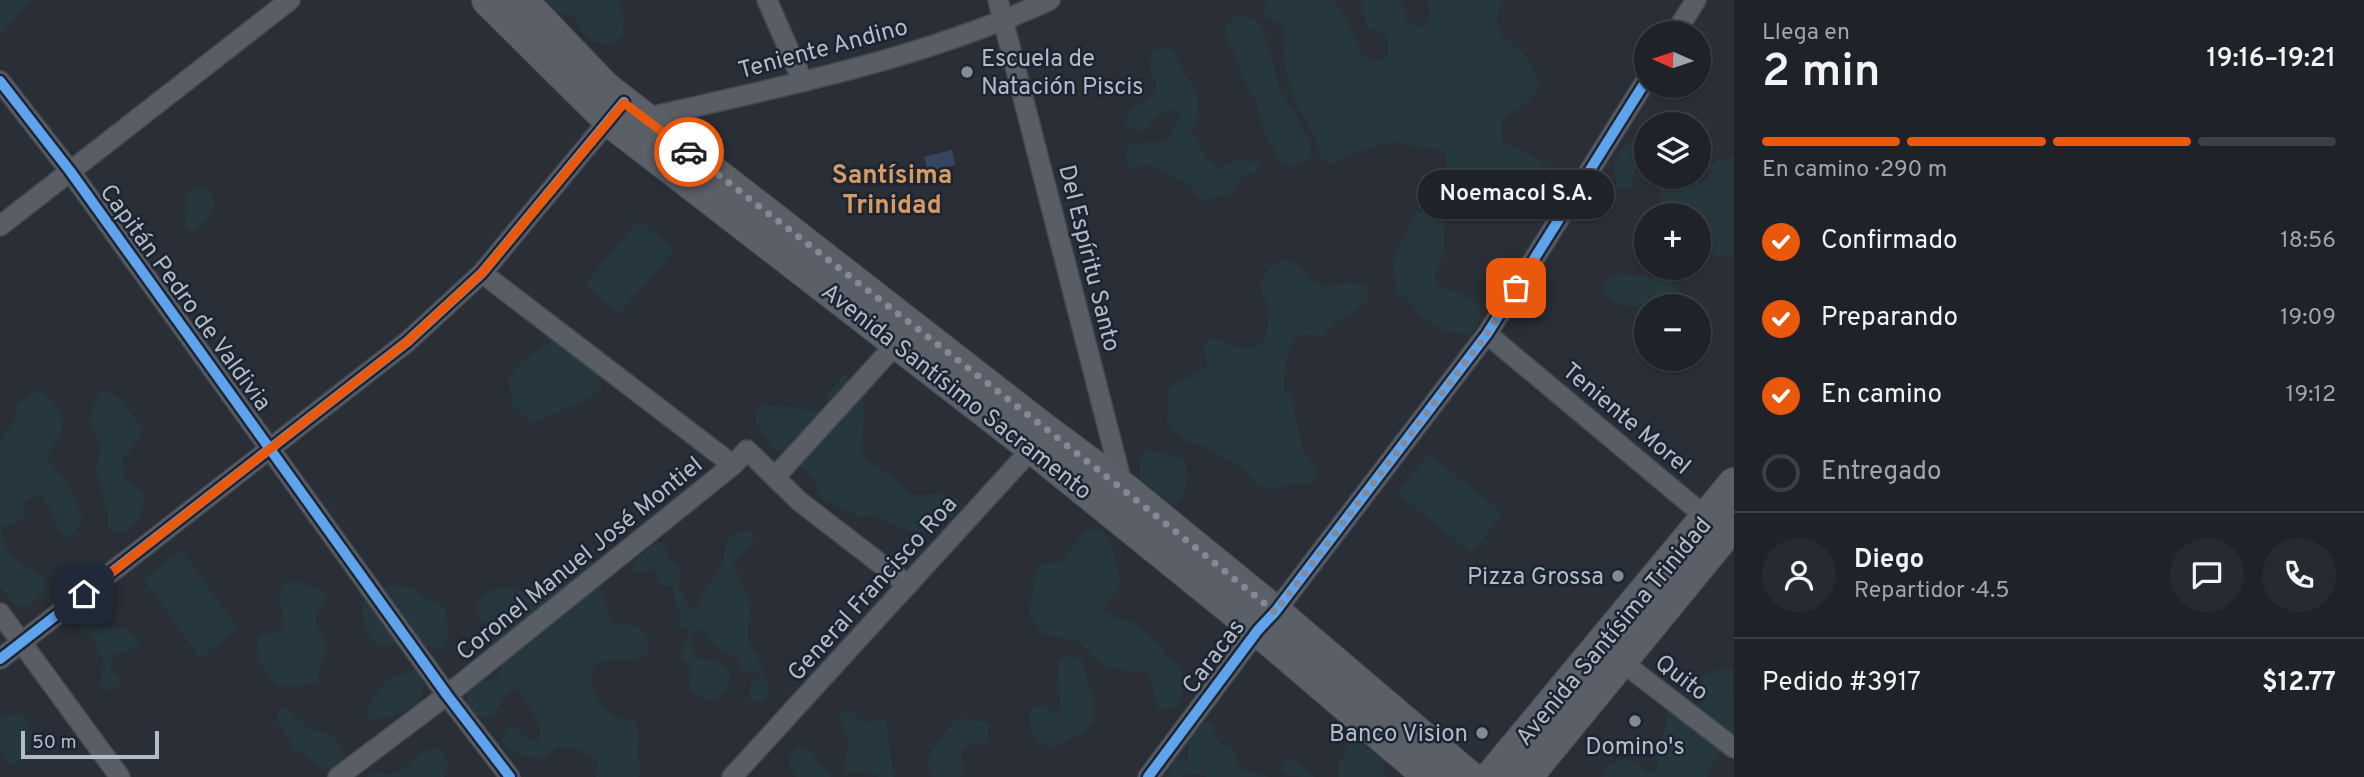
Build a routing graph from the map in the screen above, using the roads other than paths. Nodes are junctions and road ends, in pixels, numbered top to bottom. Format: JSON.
{"nodes":[{"id":1,"x":290,"y":0,"type":"edge"},
{"id":2,"x":488,"y":0,"type":"edge"},
{"id":3,"x":521,"y":0,"type":"edge"},
{"id":4,"x":767,"y":0,"type":"edge"},
{"id":5,"x":998,"y":0,"type":"edge"},
{"id":6,"x":1050,"y":0,"type":"edge"},
{"id":7,"x":1696,"y":0,"type":"edge"},
{"id":8,"x":1004,"y":21,"type":"junction"},
{"id":9,"x":1683,"y":21,"type":"edge"},
{"id":10,"x":0,"y":81,"type":"edge"},
{"id":11,"x":803,"y":82,"type":"junction"},
{"id":12,"x":1635,"y":98,"type":"edge"},
{"id":13,"x":626,"y":113,"type":"junction"},
{"id":14,"x":70,"y":171,"type":"junction"},
{"id":15,"x":0,"y":226,"type":"edge"},
{"id":16,"x":482,"y":273,"type":"junction"},
{"id":17,"x":1487,"y":334,"type":"junction"},
{"id":18,"x":897,"y":343,"type":"junction"},
{"id":19,"x":1039,"y":440,"type":"junction"},
{"id":20,"x":269,"y":449,"type":"junction"},
{"id":21,"x":733,"y":465,"type":"junction"},
{"id":22,"x":776,"y":476,"type":"junction"},
{"id":23,"x":1734,"y":484,"type":"edge"},
{"id":24,"x":1124,"y":489,"type":"junction"},
{"id":25,"x":1132,"y":528,"type":"junction"},
{"id":26,"x":1725,"y":529,"type":"edge"},
{"id":27,"x":908,"y":585,"type":"junction"},
{"id":28,"x":0,"y":612,"type":"edge"},
{"id":29,"x":1267,"y":621,"type":"junction"},
{"id":30,"x":23,"y":643,"type":"junction"},
{"id":31,"x":1611,"y":653,"type":"junction"},
{"id":32,"x":0,"y":659,"type":"edge"},
{"id":33,"x":447,"y":695,"type":"junction"},
{"id":34,"x":1734,"y":748,"type":"edge"},
{"id":35,"x":120,"y":777,"type":"edge"},
{"id":36,"x":338,"y":777,"type":"edge"},
{"id":37,"x":510,"y":777,"type":"edge"},
{"id":38,"x":732,"y":777,"type":"edge"},
{"id":39,"x":1148,"y":777,"type":"edge"},
{"id":40,"x":1430,"y":777,"type":"edge"},
{"id":41,"x":1469,"y":777,"type":"edge"},
{"id":42,"x":1491,"y":777,"type":"edge"},
{"id":43,"x":1526,"y":777,"type":"edge"}],
"edges":[{"from":1,"to":14,"type":"street"},
{"from":2,"to":13,"type":"main road","name":"Avenida Santísimo Sacramento"},
{"from":3,"to":13,"type":"main road","name":"Avenida Santísimo Sacramento"},
{"from":4,"to":11,"type":"street"},
{"from":5,"to":8,"type":"street","name":"Del Espíritu Santo"},
{"from":6,"to":8,"type":"street","name":"Teniente Andino"},
{"from":7,"to":9,"type":"street"},
{"from":8,"to":11,"type":"street","name":"Teniente Andino"},
{"from":8,"to":24,"type":"street","name":"Del Espíritu Santo"},
{"from":10,"to":14,"type":"street","name":"Capitán Pedro de Valdivia"},
{"from":11,"to":13,"type":"street","name":"Teniente Andino"},
{"from":12,"to":17,"type":"street","name":"Caracas"},
{"from":13,"to":16,"type":"street"},
{"from":13,"to":18,"type":"main road","name":"Avenida Santísimo Sacramento"},
{"from":13,"to":19,"type":"main road","name":"Avenida Santísimo Sacramento"},
{"from":14,"to":15,"type":"street"},
{"from":14,"to":20,"type":"street","name":"Capitán Pedro de Valdivia"},
{"from":16,"to":20,"type":"street"},
{"from":16,"to":21,"type":"street"},
{"from":17,"to":26,"type":"street","name":"Teniente Morel"},
{"from":17,"to":29,"type":"street","name":"Caracas"},
{"from":18,"to":19,"type":"main road","name":"Avenida Santísimo Sacramento"},
{"from":18,"to":22,"type":"street"},
{"from":19,"to":24,"type":"main road","name":"Avenida Santísimo Sacramento"},
{"from":19,"to":25,"type":"main road","name":"Avenida Santísimo Sacramento"},
{"from":19,"to":27,"type":"street","name":"General Francisco Roa"},
{"from":20,"to":30,"type":"street"},
{"from":20,"to":33,"type":"street","name":"Capitán Pedro de Valdivia"},
{"from":21,"to":22,"type":"street","name":"Coronel Manuel José Montiel"},
{"from":21,"to":33,"type":"street","name":"Coronel Manuel José Montiel"},
{"from":22,"to":27,"type":"street"},
{"from":23,"to":26,"type":"main road","name":"Avenida Santísima Trinidad"},
{"from":24,"to":25,"type":"street","name":"Del Espíritu Santo"},
{"from":24,"to":29,"type":"main road","name":"Avenida Santísimo Sacramento"},
{"from":25,"to":29,"type":"main road","name":"Avenida Santísimo Sacramento"},
{"from":26,"to":31,"type":"main road","name":"Avenida Santísima Trinidad"},
{"from":27,"to":38,"type":"street","name":"General Francisco Roa"},
{"from":28,"to":30,"type":"street"},
{"from":29,"to":39,"type":"street","name":"Caracas"},
{"from":29,"to":40,"type":"main road","name":"Avenida Santísimo Sacramento"},
{"from":29,"to":41,"type":"main road","name":"Avenida Santísimo Sacramento"},
{"from":30,"to":32,"type":"street"},
{"from":30,"to":35,"type":"street"},
{"from":31,"to":34,"type":"street","name":"Quito"},
{"from":31,"to":42,"type":"main road","name":"Avenida Santísima Trinidad"},
{"from":31,"to":43,"type":"main road","name":"Avenida Santísima Trinidad"},
{"from":33,"to":36,"type":"street","name":"Coronel Manuel José Montiel"},
{"from":33,"to":37,"type":"street","name":"Capitán Pedro de Valdivia"}]}
